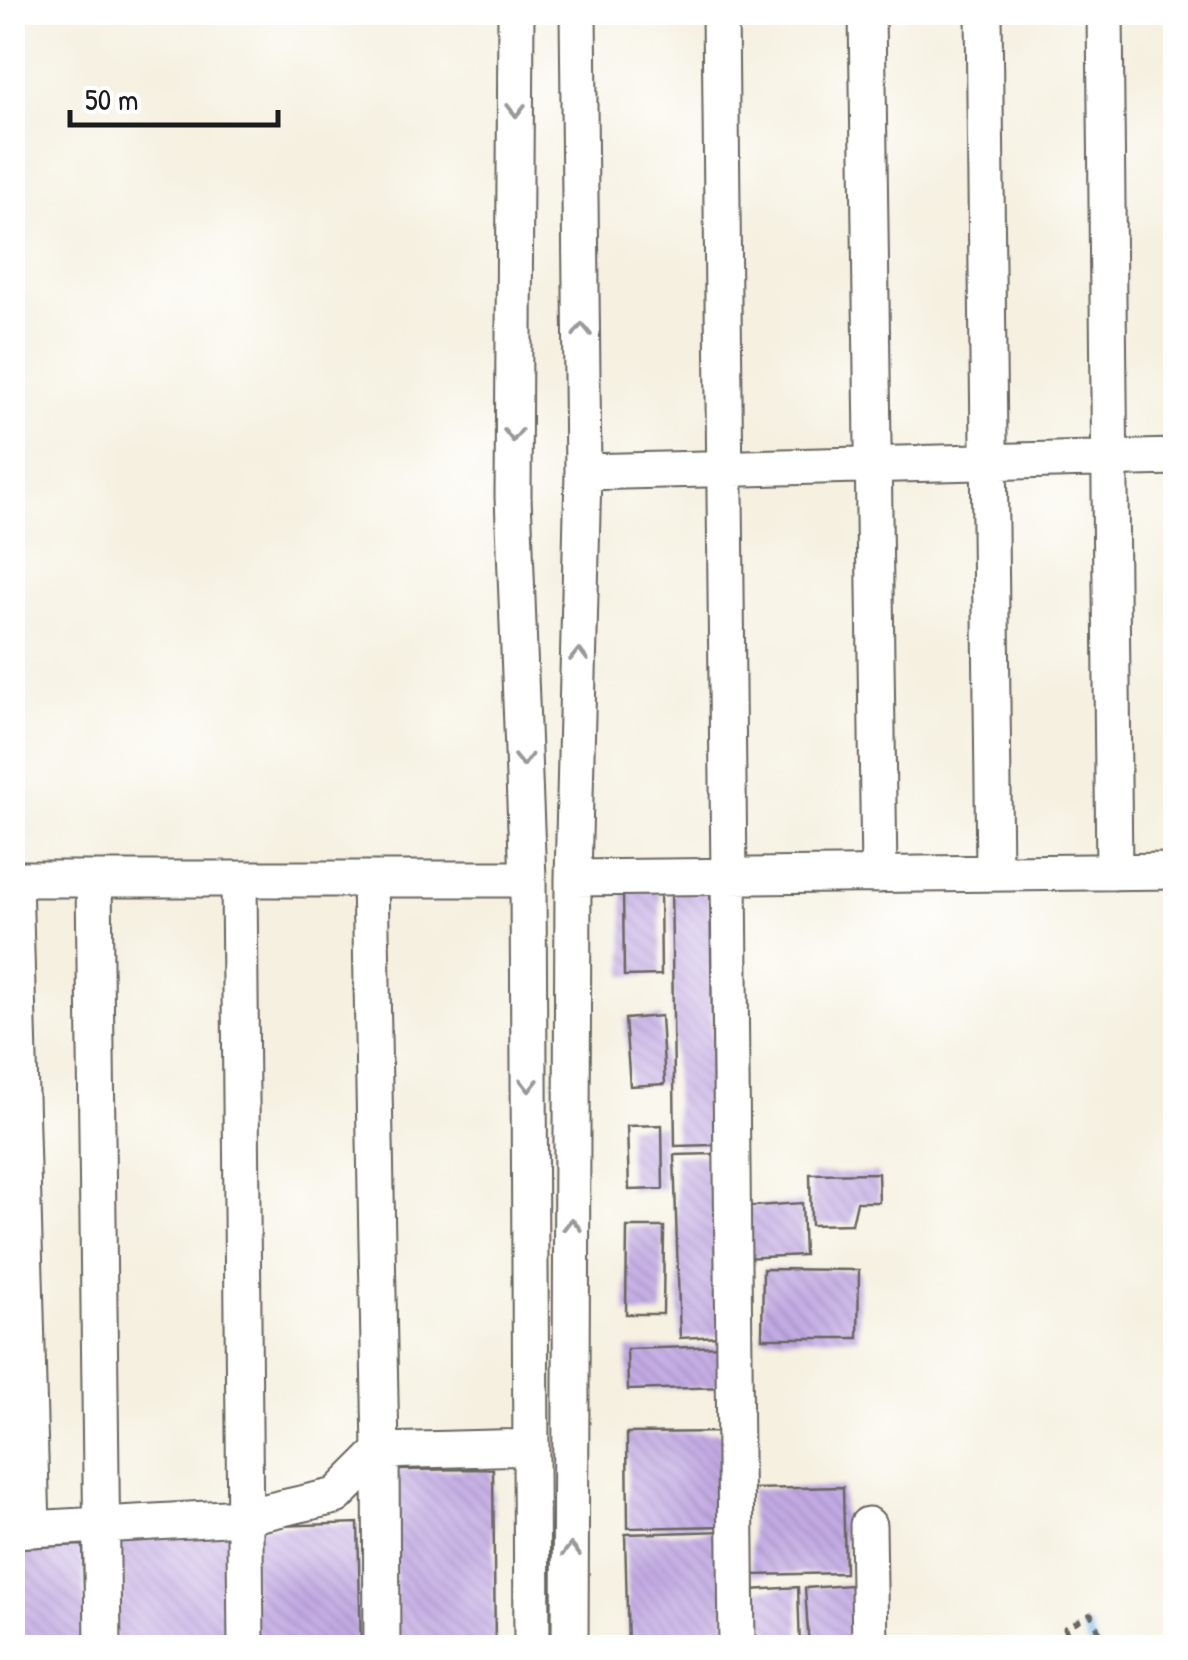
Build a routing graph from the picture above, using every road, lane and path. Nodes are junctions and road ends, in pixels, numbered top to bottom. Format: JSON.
{"nodes":[{"id":1,"x":516,"y":12,"type":"edge"},
{"id":2,"x":578,"y":12,"type":"edge"},
{"id":3,"x":720,"y":12,"type":"edge"},
{"id":4,"x":867,"y":12,"type":"edge"},
{"id":5,"x":984,"y":12,"type":"edge"},
{"id":6,"x":1105,"y":12,"type":"edge"},
{"id":7,"x":1176,"y":456,"type":"edge"},
{"id":8,"x":1111,"y":458,"type":"junction"},
{"id":9,"x":987,"y":462,"type":"junction"},
{"id":10,"x":872,"y":465,"type":"junction"},
{"id":11,"x":724,"y":469,"type":"junction"},
{"id":12,"x":583,"y":472,"type":"junction"},
{"id":13,"x":1176,"y":871,"type":"edge"},
{"id":14,"x":1114,"y":872,"type":"junction"},
{"id":15,"x":994,"y":873,"type":"junction"},
{"id":16,"x":879,"y":875,"type":"junction"},
{"id":17,"x":729,"y":876,"type":"junction"},
{"id":18,"x":13,"y":878,"type":"edge"},
{"id":19,"x":94,"y":878,"type":"junction"},
{"id":20,"x":573,"y":878,"type":"junction"},
{"id":21,"x":239,"y":879,"type":"junction"},
{"id":22,"x":370,"y":879,"type":"junction"},
{"id":23,"x":528,"y":879,"type":"junction"},
{"id":24,"x":531,"y":1447,"type":"junction"},
{"id":25,"x":382,"y":1452,"type":"junction"},
{"id":26,"x":243,"y":1517,"type":"junction"},
{"id":27,"x":868,"y":1525,"type":"dead end"},
{"id":28,"x":100,"y":1526,"type":"junction"},
{"id":29,"x":22,"y":1530,"type":"edge"},
{"id":30,"x":103,"y":1648,"type":"edge"},
{"id":31,"x":246,"y":1648,"type":"edge"},
{"id":32,"x":382,"y":1648,"type":"edge"},
{"id":33,"x":532,"y":1648,"type":"edge"},
{"id":34,"x":570,"y":1648,"type":"edge"},
{"id":35,"x":738,"y":1648,"type":"edge"},
{"id":36,"x":870,"y":1648,"type":"edge"},
{"id":37,"x":1074,"y":1648,"type":"edge"},
{"id":38,"x":1107,"y":1648,"type":"edge"}],
"edges":[{"from":1,"to":23,"type":"street","one_way":true},
{"from":12,"to":2,"type":"street","one_way":true},
{"from":3,"to":11,"type":"street"},
{"from":4,"to":10,"type":"street"},
{"from":5,"to":9,"type":"street"},
{"from":6,"to":8,"type":"street"},
{"from":7,"to":8,"type":"street"},
{"from":8,"to":9,"type":"street"},
{"from":8,"to":14,"type":"street"},
{"from":9,"to":10,"type":"street"},
{"from":9,"to":15,"type":"street"},
{"from":10,"to":11,"type":"street"},
{"from":10,"to":16,"type":"street"},
{"from":11,"to":12,"type":"street"},
{"from":11,"to":17,"type":"street"},
{"from":20,"to":12,"type":"street","one_way":true},
{"from":13,"to":14,"type":"street"},
{"from":14,"to":15,"type":"street"},
{"from":15,"to":16,"type":"street"},
{"from":16,"to":17,"type":"street"},
{"from":17,"to":20,"type":"street"},
{"from":17,"to":35,"type":"street"},
{"from":18,"to":19,"type":"street"},
{"from":18,"to":29,"type":"street"},
{"from":19,"to":21,"type":"street"},
{"from":19,"to":28,"type":"street"},
{"from":34,"to":20,"type":"street","one_way":true},
{"from":21,"to":22,"type":"street"},
{"from":21,"to":26,"type":"street"},
{"from":22,"to":23,"type":"street"},
{"from":22,"to":25,"type":"street"},
{"from":23,"to":24,"type":"street","one_way":true},
{"from":24,"to":25,"type":"street"},
{"from":24,"to":33,"type":"street"},
{"from":25,"to":26,"type":"street"},
{"from":25,"to":32,"type":"street"},
{"from":26,"to":28,"type":"street"},
{"from":26,"to":31,"type":"street"},
{"from":27,"to":36,"type":"street"},
{"from":28,"to":29,"type":"street"},
{"from":28,"to":30,"type":"street"},
{"from":37,"to":38,"type":"path"}]}
